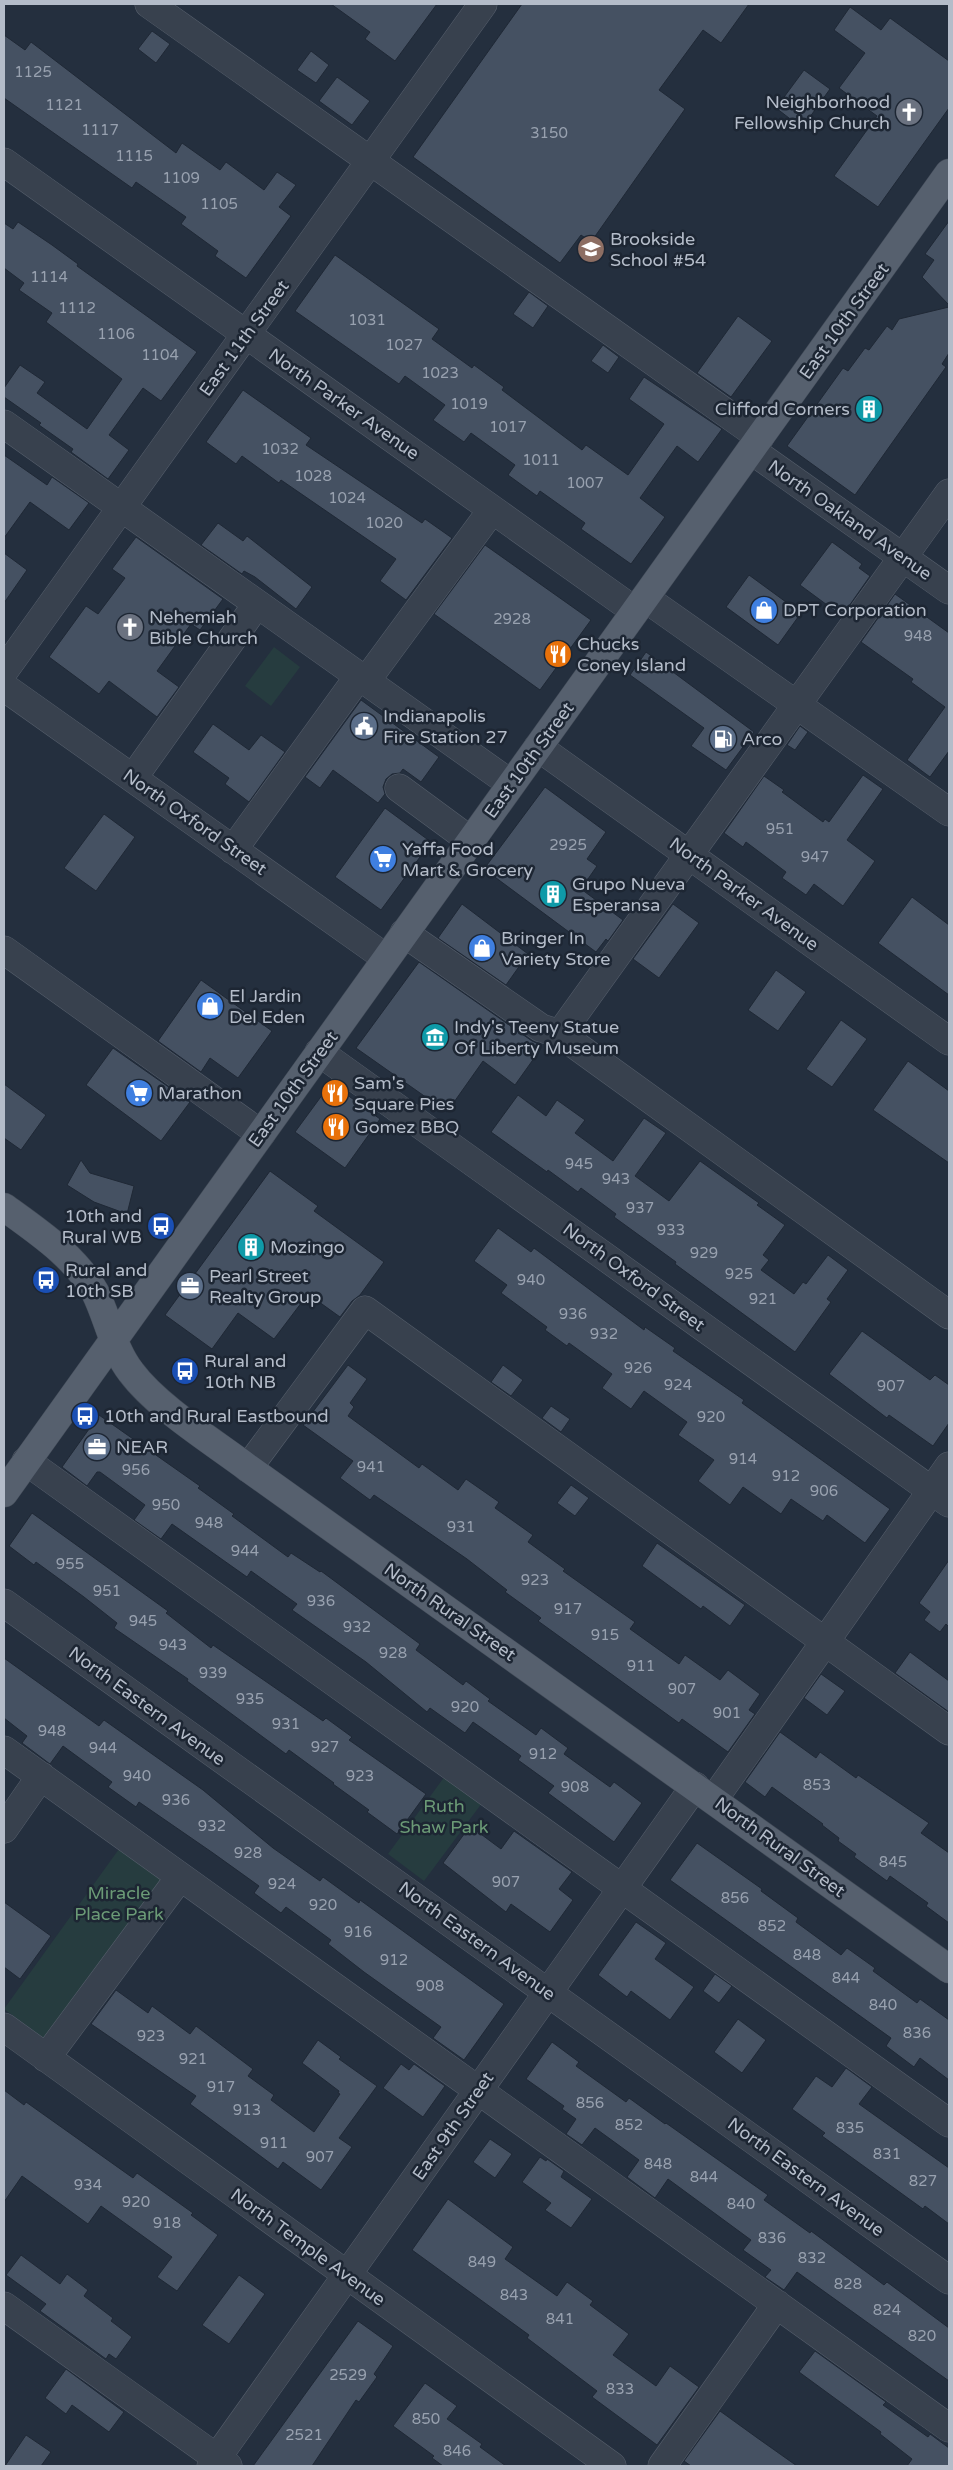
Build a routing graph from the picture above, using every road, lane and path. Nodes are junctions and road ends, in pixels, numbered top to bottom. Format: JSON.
{"nodes":[{"id":1,"x":149,"y":4,"type":"edge"},
{"id":2,"x":483,"y":4,"type":"edge"},
{"id":3,"x":371,"y":160,"type":"junction"},
{"id":4,"x":4,"y":162,"type":"edge"},
{"id":5,"x":949,"y":173,"type":"edge"},
{"id":6,"x":246,"y":335,"type":"junction"},
{"id":7,"x":4,"y":424,"type":"edge"},
{"id":8,"x":755,"y":444,"type":"junction"},
{"id":9,"x":949,"y":493,"type":"edge"},
{"id":10,"x":122,"y":508,"type":"junction"},
{"id":11,"x":492,"y":510,"type":"junction"},
{"id":12,"x":903,"y":558,"type":"junction"},
{"id":13,"x":949,"y":590,"type":"edge"},
{"id":14,"x":257,"y":604,"type":"junction"},
{"id":15,"x":640,"y":605,"type":"junction"},
{"id":16,"x":4,"y":671,"type":"edge"},
{"id":17,"x":362,"y":679,"type":"junction"},
{"id":18,"x":4,"y":687,"type":"edge"},
{"id":19,"x":797,"y":705,"type":"junction"},
{"id":20,"x":538,"y":747,"type":"junction"},
{"id":21,"x":132,"y":778,"type":"junction"},
{"id":22,"x":511,"y":784,"type":"junction"},
{"id":23,"x":398,"y":788,"type":"dead end"},
{"id":24,"x":949,"y":812,"type":"edge"},
{"id":25,"x":470,"y":841,"type":"junction"},
{"id":26,"x":233,"y":850,"type":"junction"},
{"id":27,"x":689,"y":855,"type":"junction"},
{"id":28,"x":404,"y":933,"type":"junction"},
{"id":29,"x":4,"y":950,"type":"edge"},
{"id":30,"x":386,"y":958,"type":"junction"},
{"id":31,"x":560,"y":1034,"type":"junction"},
{"id":32,"x":949,"y":1041,"type":"edge"},
{"id":33,"x":319,"y":1052,"type":"junction"},
{"id":34,"x":261,"y":1134,"type":"junction"},
{"id":35,"x":4,"y":1207,"type":"edge"},
{"id":36,"x":949,"y":1314,"type":"edge"},
{"id":37,"x":114,"y":1338,"type":"junction"},
{"id":38,"x":26,"y":1462,"type":"junction"},
{"id":39,"x":949,"y":1466,"type":"edge"},
{"id":40,"x":248,"y":1468,"type":"junction"},
{"id":41,"x":4,"y":1493,"type":"edge"},
{"id":42,"x":940,"y":1497,"type":"edge"},
{"id":43,"x":4,"y":1603,"type":"edge"},
{"id":44,"x":825,"y":1642,"type":"junction"},
{"id":45,"x":949,"y":1731,"type":"edge"},
{"id":46,"x":4,"y":1750,"type":"edge"},
{"id":47,"x":41,"y":1776,"type":"junction"},
{"id":48,"x":704,"y":1793,"type":"junction"},
{"id":49,"x":4,"y":1829,"type":"edge"},
{"id":50,"x":180,"y":1877,"type":"junction"},
{"id":51,"x":622,"y":1889,"type":"junction"},
{"id":52,"x":949,"y":1969,"type":"edge"},
{"id":53,"x":547,"y":1992,"type":"junction"},
{"id":54,"x":4,"y":2027,"type":"edge"},
{"id":55,"x":46,"y":2058,"type":"junction"},
{"id":56,"x":478,"y":2090,"type":"junction"},
{"id":57,"x":949,"y":2124,"type":"edge"},
{"id":58,"x":347,"y":2275,"type":"junction"},
{"id":59,"x":949,"y":2280,"type":"edge"},
{"id":60,"x":777,"y":2304,"type":"junction"},
{"id":61,"x":4,"y":2306,"type":"edge"},
{"id":62,"x":949,"y":2428,"type":"edge"},
{"id":63,"x":219,"y":2464,"type":"edge"},
{"id":64,"x":612,"y":2466,"type":"edge"},
{"id":65,"x":662,"y":2466,"type":"edge"}],
"edges":[{"from":1,"to":3,"type":"street","name":"North Oakland Avenue"},
{"from":2,"to":3,"type":"street","name":"East 11th Street"},
{"from":3,"to":6,"type":"street","name":"East 11th Street"},
{"from":3,"to":8,"type":"street","name":"North Oakland Avenue"},
{"from":4,"to":6,"type":"street","name":"North Parker Avenue"},
{"from":5,"to":8,"type":"main road","name":"East 10th Street"},
{"from":6,"to":10,"type":"street","name":"East 11th Street"},
{"from":6,"to":11,"type":"street","name":"North Parker Avenue"},
{"from":7,"to":10,"type":"street"},
{"from":8,"to":12,"type":"street","name":"North Oakland Avenue"},
{"from":8,"to":15,"type":"main road","name":"East 10th Street"},
{"from":9,"to":12,"type":"street"},
{"from":10,"to":14,"type":"street"},
{"from":10,"to":16,"type":"street","name":"East 11th Street"},
{"from":11,"to":15,"type":"street","name":"North Parker Avenue"},
{"from":11,"to":17,"type":"street"},
{"from":12,"to":13,"type":"street","name":"North Oakland Avenue"},
{"from":12,"to":19,"type":"street"},
{"from":14,"to":17,"type":"street"},
{"from":14,"to":21,"type":"street"},
{"from":15,"to":19,"type":"street","name":"North Parker Avenue"},
{"from":15,"to":20,"type":"main road","name":"East 10th Street"},
{"from":17,"to":22,"type":"street"},
{"from":17,"to":26,"type":"street"},
{"from":18,"to":21,"type":"street","name":"North Oxford Street"},
{"from":19,"to":24,"type":"street","name":"North Parker Avenue"},
{"from":19,"to":27,"type":"street"},
{"from":20,"to":22,"type":"main road","name":"East 10th Street"},
{"from":20,"to":27,"type":"street","name":"North Parker Avenue"},
{"from":21,"to":26,"type":"street","name":"North Oxford Street"},
{"from":22,"to":25,"type":"main road","name":"East 10th Street"},
{"from":23,"to":25,"type":"street"},
{"from":25,"to":28,"type":"main road","name":"East 10th Street"},
{"from":26,"to":30,"type":"street","name":"North Oxford Street"},
{"from":27,"to":31,"type":"street"},
{"from":27,"to":32,"type":"street","name":"North Parker Avenue"},
{"from":28,"to":30,"type":"main road","name":"East 10th Street"},
{"from":28,"to":31,"type":"street"},
{"from":29,"to":34,"type":"street"},
{"from":30,"to":33,"type":"main road","name":"East 10th Street"},
{"from":31,"to":36,"type":"street"},
{"from":33,"to":34,"type":"main road","name":"East 10th Street"},
{"from":33,"to":42,"type":"street","name":"North Oxford Street"},
{"from":34,"to":37,"type":"main road","name":"East 10th Street"},
{"from":35,"to":37,"type":"main road","name":"North Rural Street"},
{"from":37,"to":38,"type":"main road","name":"East 10th Street"},
{"from":37,"to":40,"type":"main road","name":"North Rural Street"},
{"from":38,"to":41,"type":"main road","name":"East 10th Street"},
{"from":38,"to":51,"type":"street"},
{"from":39,"to":42,"type":"street","name":"East 9th Street"},
{"from":40,"to":44,"type":"street"},
{"from":40,"to":48,"type":"main road","name":"North Rural Street"},
{"from":42,"to":44,"type":"street","name":"East 9th Street"},
{"from":43,"to":53,"type":"street","name":"North Eastern Avenue"},
{"from":44,"to":45,"type":"street"},
{"from":44,"to":48,"type":"street","name":"East 9th Street"},
{"from":46,"to":47,"type":"street"},
{"from":47,"to":49,"type":"street"},
{"from":47,"to":50,"type":"street"},
{"from":48,"to":51,"type":"street","name":"East 9th Street"},
{"from":48,"to":52,"type":"main road","name":"North Rural Street"},
{"from":50,"to":55,"type":"street"},
{"from":50,"to":56,"type":"street"},
{"from":51,"to":53,"type":"street","name":"East 9th Street"},
{"from":51,"to":57,"type":"street"},
{"from":53,"to":56,"type":"street","name":"East 9th Street"},
{"from":53,"to":59,"type":"street","name":"North Eastern Avenue"},
{"from":54,"to":55,"type":"street","name":"North Temple Avenue"},
{"from":55,"to":58,"type":"street","name":"North Temple Avenue"},
{"from":56,"to":58,"type":"street","name":"East 9th Street"},
{"from":56,"to":60,"type":"street"},
{"from":58,"to":63,"type":"street","name":"East 9th Street"},
{"from":58,"to":64,"type":"street","name":"North Temple Avenue"},
{"from":60,"to":62,"type":"street"},
{"from":60,"to":65,"type":"street"},
{"from":61,"to":63,"type":"street"}]}
